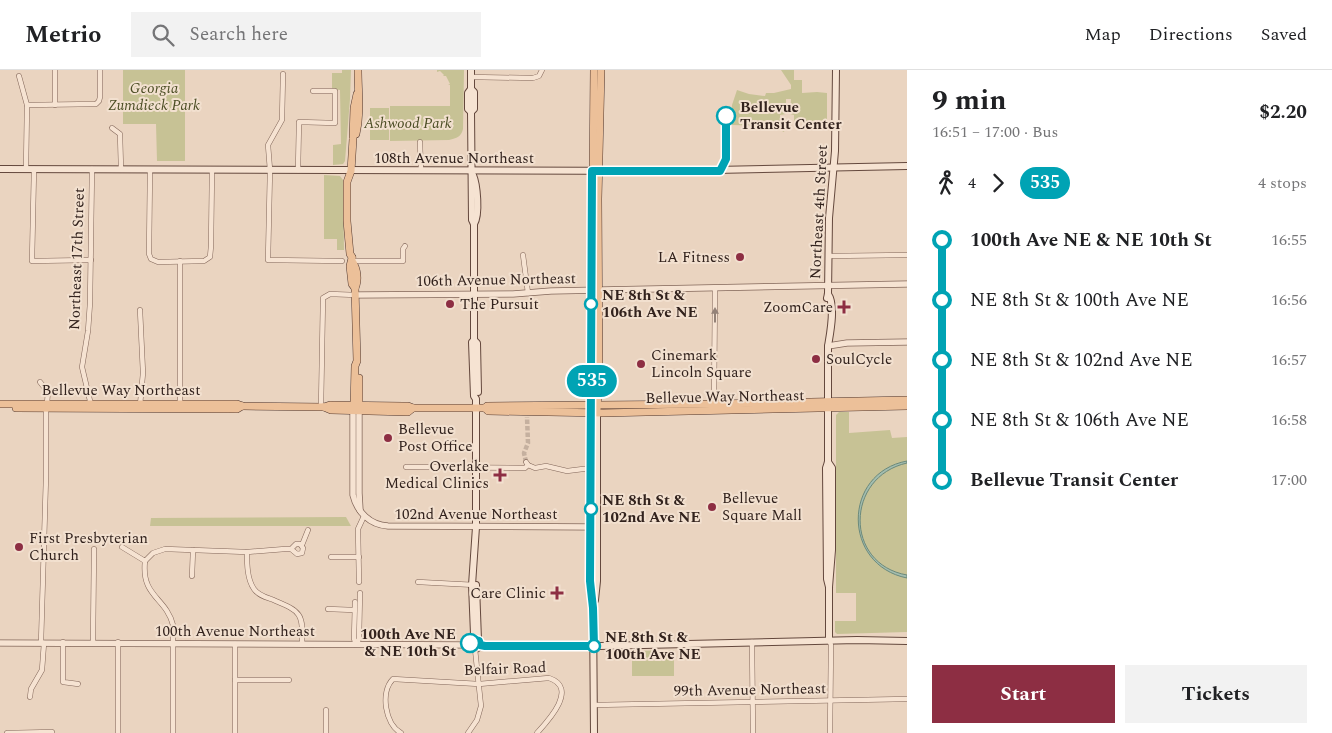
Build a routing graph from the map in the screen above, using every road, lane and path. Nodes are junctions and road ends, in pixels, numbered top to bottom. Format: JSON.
{"nodes":[{"id":1,"x":55,"y":70,"type":"edge"},
{"id":2,"x":100,"y":70,"type":"edge"},
{"id":3,"x":358,"y":70,"type":"edge"},
{"id":4,"x":542,"y":70,"type":"edge"},
{"id":5,"x":594,"y":70,"type":"edge"},
{"id":6,"x":601,"y":70,"type":"edge"},
{"id":7,"x":836,"y":70,"type":"edge"},
{"id":8,"x":283,"y":74,"type":"dead end"},
{"id":9,"x":471,"y":74,"type":"edge"},
{"id":10,"x":20,"y":76,"type":"dead end"},
{"id":11,"x":313,"y":91,"type":"dead end"},
{"id":12,"x":27,"y":105,"type":"junction"},
{"id":13,"x":55,"y":105,"type":"junction"},
{"id":14,"x":112,"y":128,"type":"dead end"},
{"id":15,"x":420,"y":142,"type":"dead end"},
{"id":16,"x":907,"y":166,"type":"edge"},
{"id":17,"x":833,"y":167,"type":"junction"},
{"id":18,"x":26,"y":168,"type":"junction"},
{"id":19,"x":0,"y":169,"type":"edge"},
{"id":20,"x":34,"y":169,"type":"junction"},
{"id":21,"x":92,"y":169,"type":"junction"},
{"id":22,"x":121,"y":169,"type":"junction"},
{"id":23,"x":150,"y":170,"type":"junction"},
{"id":24,"x":212,"y":170,"type":"junction"},
{"id":25,"x":270,"y":170,"type":"junction"},
{"id":26,"x":298,"y":170,"type":"junction"},
{"id":27,"x":421,"y":170,"type":"junction"},
{"id":28,"x":351,"y":171,"type":"junction"},
{"id":29,"x":472,"y":171,"type":"junction"},
{"id":30,"x":596,"y":171,"type":"junction"},
{"id":31,"x":405,"y":246,"type":"dead end"},
{"id":32,"x":524,"y":255,"type":"dead end"},
{"id":33,"x":907,"y":255,"type":"edge"},
{"id":34,"x":828,"y":256,"type":"junction"},
{"id":35,"x":352,"y":259,"type":"junction"},
{"id":36,"x":91,"y":260,"type":"junction"},
{"id":37,"x":342,"y":261,"type":"dead end"},
{"id":38,"x":180,"y":262,"type":"junction"},
{"id":39,"x":907,"y":284,"type":"edge"},
{"id":40,"x":828,"y":285,"type":"junction"},
{"id":41,"x":715,"y":288,"type":"junction"},
{"id":42,"x":595,"y":290,"type":"junction"},
{"id":43,"x":356,"y":291,"type":"junction"},
{"id":44,"x":528,"y":293,"type":"junction"},
{"id":45,"x":473,"y":294,"type":"junction"},
{"id":46,"x":140,"y":310,"type":"dead end"},
{"id":47,"x":474,"y":340,"type":"junction"},
{"id":48,"x":907,"y":342,"type":"edge"},
{"id":49,"x":828,"y":343,"type":"junction"},
{"id":50,"x":40,"y":382,"type":"dead end"},
{"id":51,"x":478,"y":392,"type":"joint"},
{"id":52,"x":476,"y":399,"type":"junction"},
{"id":53,"x":907,"y":400,"type":"edge"},
{"id":54,"x":0,"y":404,"type":"edge"},
{"id":55,"x":180,"y":404,"type":"junction"},
{"id":56,"x":714,"y":404,"type":"junction"},
{"id":57,"x":47,"y":405,"type":"junction"},
{"id":58,"x":681,"y":405,"type":"junction"},
{"id":59,"x":827,"y":405,"type":"junction"},
{"id":60,"x":91,"y":406,"type":"junction"},
{"id":61,"x":140,"y":406,"type":"junction"},
{"id":62,"x":242,"y":406,"type":"junction"},
{"id":63,"x":907,"y":406,"type":"edge"},
{"id":64,"x":322,"y":407,"type":"junction"},
{"id":65,"x":0,"y":408,"type":"edge"},
{"id":66,"x":356,"y":408,"type":"junction"},
{"id":67,"x":476,"y":408,"type":"junction"},
{"id":68,"x":485,"y":408,"type":"junction"},
{"id":69,"x":594,"y":409,"type":"junction"},
{"id":70,"x":661,"y":412,"type":"junction"},
{"id":71,"x":353,"y":457,"type":"junction"},
{"id":72,"x":406,"y":468,"type":"dead end"},
{"id":73,"x":476,"y":468,"type":"junction"},
{"id":74,"x":591,"y":468,"type":"junction"},
{"id":75,"x":359,"y":480,"type":"junction"},
{"id":76,"x":360,"y":510,"type":"junction"},
{"id":77,"x":364,"y":516,"type":"junction"},
{"id":78,"x":476,"y":527,"type":"junction"},
{"id":79,"x":594,"y":527,"type":"junction"},
{"id":80,"x":308,"y":530,"type":"dead end"},
{"id":81,"x":591,"y":544,"type":"junction"},
{"id":82,"x":302,"y":545,"type":"junction"},
{"id":83,"x":122,"y":547,"type":"dead end"},
{"id":84,"x":291,"y":549,"type":"junction"},
{"id":85,"x":94,"y":550,"type":"dead end"},
{"id":86,"x":193,"y":550,"type":"junction"},
{"id":87,"x":247,"y":552,"type":"junction"},
{"id":88,"x":331,"y":557,"type":"dead end"},
{"id":89,"x":359,"y":557,"type":"junction"},
{"id":90,"x":145,"y":561,"type":"junction"},
{"id":91,"x":597,"y":573,"type":"junction"},
{"id":92,"x":192,"y":576,"type":"dead end"},
{"id":93,"x":359,"y":582,"type":"dead end"},
{"id":94,"x":418,"y":582,"type":"dead end"},
{"id":95,"x":474,"y":585,"type":"junction"},
{"id":96,"x":360,"y":593,"type":"dead end"},
{"id":97,"x":355,"y":602,"type":"dead end"},
{"id":98,"x":593,"y":608,"type":"junction"},
{"id":99,"x":328,"y":609,"type":"dead end"},
{"id":100,"x":354,"y":610,"type":"junction"},
{"id":101,"x":907,"y":637,"type":"edge"},
{"id":102,"x":829,"y":640,"type":"junction"},
{"id":103,"x":880,"y":640,"type":"junction"},
{"id":104,"x":907,"y":641,"type":"edge"},
{"id":105,"x":63,"y":642,"type":"junction"},
{"id":106,"x":93,"y":642,"type":"junction"},
{"id":107,"x":118,"y":642,"type":"junction"},
{"id":108,"x":752,"y":642,"type":"junction"},
{"id":109,"x":0,"y":643,"type":"edge"},
{"id":110,"x":42,"y":643,"type":"junction"},
{"id":111,"x":172,"y":644,"type":"junction"},
{"id":112,"x":235,"y":644,"type":"junction"},
{"id":113,"x":302,"y":644,"type":"junction"},
{"id":114,"x":356,"y":644,"type":"junction"},
{"id":115,"x":475,"y":644,"type":"junction"},
{"id":116,"x":594,"y":646,"type":"junction"},
{"id":117,"x":235,"y":680,"type":"junction"},
{"id":118,"x":289,"y":680,"type":"dead end"},
{"id":119,"x":78,"y":684,"type":"dead end"},
{"id":120,"x":479,"y":684,"type":"junction"},
{"id":121,"x":30,"y":698,"type":"dead end"},
{"id":122,"x":907,"y":699,"type":"edge"},
{"id":123,"x":830,"y":701,"type":"junction"},
{"id":124,"x":752,"y":702,"type":"junction"},
{"id":125,"x":594,"y":705,"type":"junction"},
{"id":126,"x":326,"y":710,"type":"dead end"},
{"id":127,"x":52,"y":732,"type":"edge"},
{"id":128,"x":7,"y":733,"type":"edge"},
{"id":129,"x":118,"y":733,"type":"edge"},
{"id":130,"x":173,"y":733,"type":"edge"},
{"id":131,"x":235,"y":733,"type":"edge"},
{"id":132,"x":326,"y":733,"type":"edge"},
{"id":133,"x":401,"y":733,"type":"edge"},
{"id":134,"x":468,"y":733,"type":"edge"},
{"id":135,"x":537,"y":733,"type":"edge"},
{"id":136,"x":594,"y":733,"type":"edge"},
{"id":137,"x":753,"y":733,"type":"edge"},
{"id":138,"x":830,"y":733,"type":"edge"}],
"edges":[{"from":1,"to":13,"type":"street"},
{"from":2,"to":13,"type":"street"},
{"from":3,"to":28,"type":"main road"},
{"from":4,"to":9,"type":"street"},
{"from":5,"to":30,"type":"main road"},
{"from":6,"to":30,"type":"main road"},
{"from":7,"to":17,"type":"main road","name":"Northeast 4th Street"},
{"from":8,"to":25,"type":"street"},
{"from":9,"to":29,"type":"main road"},
{"from":10,"to":12,"type":"street"},
{"from":11,"to":26,"type":"street"},
{"from":12,"to":13,"type":"street"},
{"from":12,"to":18,"type":"street"},
{"from":14,"to":22,"type":"street"},
{"from":15,"to":27,"type":"street"},
{"from":16,"to":17,"type":"main road","name":"108th Avenue Northeast"},
{"from":17,"to":30,"type":"main road","name":"108th Avenue Northeast"},
{"from":17,"to":34,"type":"main road","name":"Northeast 4th Street"},
{"from":18,"to":19,"type":"main road","name":"108th Avenue Northeast"},
{"from":18,"to":20,"type":"main road","name":"108th Avenue Northeast"},
{"from":20,"to":21,"type":"main road","name":"108th Avenue Northeast"},
{"from":20,"to":36,"type":"street"},
{"from":21,"to":22,"type":"main road","name":"108th Avenue Northeast"},
{"from":21,"to":36,"type":"street","name":"Northeast 17th Street"},
{"from":22,"to":23,"type":"main road","name":"108th Avenue Northeast"},
{"from":23,"to":24,"type":"main road","name":"108th Avenue Northeast"},
{"from":23,"to":38,"type":"street"},
{"from":24,"to":25,"type":"main road","name":"108th Avenue Northeast"},
{"from":24,"to":38,"type":"street"},
{"from":25,"to":26,"type":"main road","name":"108th Avenue Northeast"},
{"from":25,"to":37,"type":"street"},
{"from":26,"to":28,"type":"main road","name":"108th Avenue Northeast"},
{"from":27,"to":28,"type":"main road","name":"108th Avenue Northeast"},
{"from":27,"to":29,"type":"main road","name":"108th Avenue Northeast"},
{"from":28,"to":35,"type":"main road"},
{"from":29,"to":30,"type":"main road","name":"108th Avenue Northeast"},
{"from":29,"to":45,"type":"main road"},
{"from":30,"to":42,"type":"main road"},
{"from":31,"to":35,"type":"street"},
{"from":32,"to":44,"type":"street"},
{"from":33,"to":34,"type":"street"},
{"from":34,"to":40,"type":"main road","name":"Northeast 4th Street"},
{"from":35,"to":43,"type":"main road"},
{"from":36,"to":60,"type":"street","name":"Northeast 17th Street"},
{"from":38,"to":55,"type":"street"},
{"from":39,"to":40,"type":"street","name":"106th Avenue Northeast"},
{"from":40,"to":41,"type":"street","name":"106th Avenue Northeast"},
{"from":40,"to":49,"type":"main road","name":"Northeast 4th Street"},
{"from":41,"to":42,"type":"street","name":"106th Avenue Northeast"},
{"from":56,"to":41,"type":"street","one_way":true},
{"from":42,"to":44,"type":"street","name":"106th Avenue Northeast"},
{"from":42,"to":69,"type":"main road"},
{"from":43,"to":45,"type":"street","name":"106th Avenue Northeast"},
{"from":43,"to":64,"type":"street"},
{"from":43,"to":66,"type":"main road"},
{"from":44,"to":45,"type":"street","name":"106th Avenue Northeast"},
{"from":45,"to":47,"type":"main road"},
{"from":46,"to":61,"type":"street"},
{"from":47,"to":51,"type":"main road"},
{"from":47,"to":52,"type":"main road"},
{"from":48,"to":49,"type":"street"},
{"from":49,"to":59,"type":"main road","name":"Northeast 4th Street"},
{"from":50,"to":57,"type":"street"},
{"from":51,"to":52,"type":"street"},
{"from":52,"to":67,"type":"main road"},
{"from":53,"to":59,"type":"main road","name":"Bellevue Way Northeast"},
{"from":54,"to":57,"type":"main road","name":"Bellevue Way Northeast"},
{"from":55,"to":61,"type":"main road","name":"Bellevue Way Northeast"},
{"from":55,"to":62,"type":"main road","name":"Bellevue Way Northeast"},
{"from":56,"to":58,"type":"main road","name":"Bellevue Way Northeast"},
{"from":56,"to":59,"type":"main road","name":"Bellevue Way Northeast"},
{"from":57,"to":60,"type":"main road","name":"Bellevue Way Northeast"},
{"from":57,"to":65,"type":"main road","name":"Bellevue Way Northeast"},
{"from":57,"to":110,"type":"street"},
{"from":58,"to":69,"type":"main road","name":"Bellevue Way Northeast"},
{"from":58,"to":70,"type":"main road"},
{"from":59,"to":63,"type":"main road","name":"Bellevue Way Northeast"},
{"from":59,"to":70,"type":"main road","name":"Bellevue Way Northeast"},
{"from":59,"to":102,"type":"main road","name":"Northeast 4th Street"},
{"from":60,"to":61,"type":"main road","name":"Bellevue Way Northeast"},
{"from":61,"to":62,"type":"main road","name":"Bellevue Way Northeast"},
{"from":62,"to":64,"type":"main road","name":"Bellevue Way Northeast"},
{"from":64,"to":66,"type":"main road","name":"Bellevue Way Northeast"},
{"from":66,"to":67,"type":"main road","name":"Bellevue Way Northeast"},
{"from":66,"to":71,"type":"street"},
{"from":66,"to":75,"type":"street"},
{"from":67,"to":68,"type":"main road","name":"Bellevue Way Northeast"},
{"from":67,"to":73,"type":"main road"},
{"from":68,"to":69,"type":"main road","name":"Bellevue Way Northeast"},
{"from":68,"to":69,"type":"main road","name":"Bellevue Way Northeast"},
{"from":69,"to":70,"type":"main road","name":"Bellevue Way Northeast"},
{"from":69,"to":74,"type":"main road"},
{"from":69,"to":79,"type":"main road"},
{"from":71,"to":75,"type":"street"},
{"from":71,"to":76,"type":"street"},
{"from":72,"to":73,"type":"street"},
{"from":73,"to":74,"type":"street"},
{"from":73,"to":78,"type":"main road"},
{"from":74,"to":79,"type":"main road"},
{"from":75,"to":76,"type":"street"},
{"from":76,"to":77,"type":"street"},
{"from":77,"to":78,"type":"street","name":"102nd Avenue Northeast"},
{"from":77,"to":89,"type":"street"},
{"from":78,"to":79,"type":"street","name":"102nd Avenue Northeast"},
{"from":78,"to":95,"type":"main road"},
{"from":79,"to":81,"type":"main road"},
{"from":79,"to":91,"type":"main road"},
{"from":80,"to":82,"type":"street"},
{"from":81,"to":91,"type":"main road"},
{"from":81,"to":98,"type":"main road"},
{"from":82,"to":84,"type":"street"},
{"from":82,"to":84,"type":"street"},
{"from":83,"to":90,"type":"street"},
{"from":84,"to":87,"type":"street"},
{"from":85,"to":106,"type":"street"},
{"from":86,"to":87,"type":"street"},
{"from":86,"to":90,"type":"street"},
{"from":86,"to":92,"type":"street"},
{"from":87,"to":113,"type":"street"},
{"from":88,"to":89,"type":"street"},
{"from":89,"to":93,"type":"street"},
{"from":90,"to":111,"type":"street"},
{"from":91,"to":98,"type":"main road"},
{"from":94,"to":95,"type":"street"},
{"from":95,"to":115,"type":"main road"},
{"from":96,"to":114,"type":"street"},
{"from":97,"to":100,"type":"street"},
{"from":98,"to":116,"type":"main road"},
{"from":99,"to":100,"type":"street"},
{"from":100,"to":114,"type":"street"},
{"from":101,"to":103,"type":"main road","name":"100th Avenue Northeast"},
{"from":102,"to":103,"type":"main road","name":"100th Avenue Northeast"},
{"from":102,"to":108,"type":"main road","name":"100th Avenue Northeast"},
{"from":102,"to":123,"type":"street","name":"Northeast 4th Street"},
{"from":103,"to":104,"type":"main road","name":"100th Avenue Northeast"},
{"from":105,"to":106,"type":"street","name":"100th Avenue Northeast"},
{"from":105,"to":110,"type":"street","name":"100th Avenue Northeast"},
{"from":105,"to":119,"type":"street"},
{"from":106,"to":107,"type":"street","name":"100th Avenue Northeast"},
{"from":107,"to":111,"type":"street","name":"100th Avenue Northeast"},
{"from":107,"to":129,"type":"street"},
{"from":108,"to":116,"type":"main road","name":"100th Avenue Northeast"},
{"from":108,"to":124,"type":"street"},
{"from":109,"to":110,"type":"street","name":"100th Avenue Northeast"},
{"from":110,"to":121,"type":"street"},
{"from":111,"to":112,"type":"street","name":"100th Avenue Northeast"},
{"from":111,"to":130,"type":"street"},
{"from":112,"to":113,"type":"street","name":"100th Avenue Northeast"},
{"from":112,"to":117,"type":"street"},
{"from":113,"to":114,"type":"street","name":"100th Avenue Northeast"},
{"from":114,"to":115,"type":"street","name":"100th Avenue Northeast"},
{"from":115,"to":116,"type":"main road","name":"100th Avenue Northeast"},
{"from":115,"to":120,"type":"street"},
{"from":116,"to":125,"type":"main road"},
{"from":117,"to":118,"type":"street"},
{"from":117,"to":131,"type":"street"},
{"from":120,"to":133,"type":"street","name":"Belfair Road"},
{"from":120,"to":134,"type":"street"},
{"from":120,"to":135,"type":"street","name":"Belfair Road"},
{"from":122,"to":123,"type":"street","name":"99th Avenue Northeast"},
{"from":123,"to":124,"type":"street","name":"99th Avenue Northeast"},
{"from":123,"to":138,"type":"street","name":"Northeast 4th Street"},
{"from":124,"to":125,"type":"street","name":"99th Avenue Northeast"},
{"from":124,"to":137,"type":"street"},
{"from":125,"to":136,"type":"main road"},
{"from":126,"to":132,"type":"street"},
{"from":127,"to":128,"type":"street"}]}
